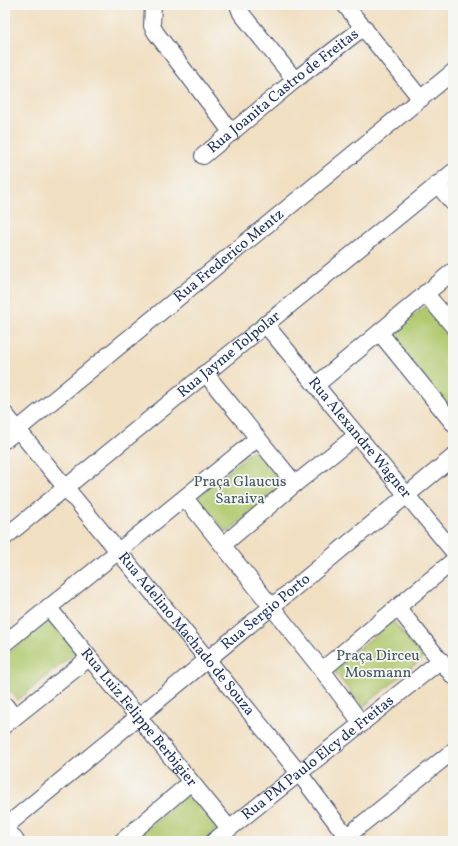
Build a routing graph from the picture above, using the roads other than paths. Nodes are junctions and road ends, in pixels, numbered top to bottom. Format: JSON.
{"nodes":[{"id":1,"x":153,"y":5,"type":"edge"},
{"id":2,"x":238,"y":5,"type":"edge"},
{"id":3,"x":345,"y":5,"type":"edge"},
{"id":4,"x":364,"y":27,"type":"junction"},
{"id":5,"x":452,"y":74,"type":"edge"},
{"id":6,"x":295,"y":80,"type":"junction"},
{"id":7,"x":422,"y":99,"type":"junction"},
{"id":8,"x":232,"y":133,"type":"junction"},
{"id":9,"x":203,"y":156,"type":"dead end"},
{"id":10,"x":453,"y":172,"type":"edge"},
{"id":11,"x":437,"y":184,"type":"junction"},
{"id":12,"x":453,"y":203,"type":"edge"},
{"id":13,"x":453,"y":272,"type":"edge"},
{"id":14,"x":425,"y":293,"type":"junction"},
{"id":15,"x":265,"y":324,"type":"junction"},
{"id":16,"x":453,"y":326,"type":"edge"},
{"id":17,"x":380,"y":333,"type":"junction"},
{"id":18,"x":205,"y":373,"type":"junction"},
{"id":19,"x":316,"y":385,"type":"junction"},
{"id":20,"x":5,"y":414,"type":"edge"},
{"id":21,"x":453,"y":423,"type":"edge"},
{"id":22,"x":17,"y":430,"type":"junction"},
{"id":23,"x":357,"y":435,"type":"junction"},
{"id":24,"x":258,"y":438,"type":"junction"},
{"id":25,"x":5,"y":440,"type":"edge"},
{"id":26,"x":453,"y":457,"type":"edge"},
{"id":27,"x":295,"y":484,"type":"junction"},
{"id":28,"x":65,"y":487,"type":"junction"},
{"id":29,"x":407,"y":496,"type":"junction"},
{"id":30,"x":185,"y":498,"type":"junction"},
{"id":31,"x":5,"y":537,"type":"edge"},
{"id":32,"x":223,"y":545,"type":"junction"},
{"id":33,"x":118,"y":550,"type":"junction"},
{"id":34,"x":453,"y":551,"type":"edge"},
{"id":35,"x":453,"y":561,"type":"edge"},
{"id":36,"x":48,"y":607,"type":"junction"},
{"id":37,"x":272,"y":608,"type":"junction"},
{"id":38,"x":398,"y":608,"type":"junction"},
{"id":39,"x":5,"y":643,"type":"edge"},
{"id":40,"x":89,"y":658,"type":"junction"},
{"id":41,"x":207,"y":659,"type":"junction"},
{"id":42,"x":441,"y":660,"type":"junction"},
{"id":43,"x":322,"y":670,"type":"junction"},
{"id":44,"x":453,"y":676,"type":"edge"},
{"id":45,"x":8,"y":715,"type":"edge"},
{"id":46,"x":138,"y":717,"type":"junction"},
{"id":47,"x":362,"y":724,"type":"junction"},
{"id":48,"x":453,"y":751,"type":"edge"},
{"id":49,"x":299,"y":773,"type":"junction"},
{"id":50,"x":191,"y":782,"type":"junction"},
{"id":51,"x":5,"y":827,"type":"edge"},
{"id":52,"x":230,"y":828,"type":"junction"},
{"id":53,"x":346,"y":840,"type":"edge"},
{"id":54,"x":16,"y":841,"type":"edge"},
{"id":55,"x":122,"y":841,"type":"edge"},
{"id":56,"x":214,"y":841,"type":"edge"}],
"edges":[{"from":1,"to":8,"type":"street"},
{"from":2,"to":6,"type":"street"},
{"from":3,"to":4,"type":"street"},
{"from":4,"to":6,"type":"street","name":"Rua Joanita Castro de Freitas"},
{"from":4,"to":7,"type":"street"},
{"from":5,"to":7,"type":"street","name":"Rua Frederico Mentz"},
{"from":6,"to":8,"type":"street","name":"Rua Joanita Castro de Freitas"},
{"from":7,"to":22,"type":"street","name":"Rua Frederico Mentz"},
{"from":8,"to":9,"type":"street","name":"Rua Joanita Castro de Freitas"},
{"from":10,"to":11,"type":"street","name":"Rua Jayme Tolpolar"},
{"from":11,"to":12,"type":"street"},
{"from":11,"to":15,"type":"street","name":"Rua Jayme Tolpolar"},
{"from":13,"to":14,"type":"street"},
{"from":14,"to":16,"type":"street"},
{"from":14,"to":17,"type":"street"},
{"from":15,"to":18,"type":"street","name":"Rua Jayme Tolpolar"},
{"from":15,"to":19,"type":"street","name":"Rua Alexandre Wagner"},
{"from":17,"to":19,"type":"street"},
{"from":17,"to":21,"type":"street"},
{"from":18,"to":24,"type":"street"},
{"from":18,"to":28,"type":"street","name":"Rua Jayme Tolpolar"},
{"from":19,"to":23,"type":"street","name":"Rua Alexandre Wagner"},
{"from":20,"to":22,"type":"street","name":"Rua Adelino Machado de Souza"},
{"from":22,"to":25,"type":"street","name":"Rua Frederico Mentz"},
{"from":22,"to":28,"type":"street","name":"Rua Adelino Machado de Souza"},
{"from":23,"to":27,"type":"street"},
{"from":23,"to":29,"type":"street","name":"Rua Alexandre Wagner"},
{"from":24,"to":27,"type":"street"},
{"from":24,"to":30,"type":"street"},
{"from":26,"to":29,"type":"street","name":"Rua Sergio Porto"},
{"from":27,"to":32,"type":"street"},
{"from":28,"to":31,"type":"street","name":"Rua Jayme Tolpolar"},
{"from":28,"to":33,"type":"street","name":"Rua Adelino Machado de Souza"},
{"from":29,"to":34,"type":"street","name":"Rua Alexandre Wagner"},
{"from":29,"to":37,"type":"street","name":"Rua Sergio Porto"},
{"from":30,"to":32,"type":"street"},
{"from":30,"to":33,"type":"street"},
{"from":32,"to":37,"type":"street"},
{"from":33,"to":36,"type":"street"},
{"from":33,"to":41,"type":"street","name":"Rua Adelino Machado de Souza"},
{"from":35,"to":38,"type":"street"},
{"from":36,"to":39,"type":"street"},
{"from":36,"to":40,"type":"street","name":"Rua Luiz Felippe Berbigier"},
{"from":37,"to":41,"type":"street","name":"Rua Sergio Porto"},
{"from":37,"to":43,"type":"street"},
{"from":38,"to":42,"type":"street"},
{"from":38,"to":43,"type":"street"},
{"from":40,"to":45,"type":"street"},
{"from":40,"to":46,"type":"street","name":"Rua Luiz Felippe Berbigier"},
{"from":41,"to":46,"type":"street","name":"Rua Sergio Porto"},
{"from":41,"to":49,"type":"street","name":"Rua Adelino Machado de Souza"},
{"from":42,"to":44,"type":"street"},
{"from":42,"to":47,"type":"street","name":"Rua PM Paulo Elcy de Freitas"},
{"from":43,"to":47,"type":"street"},
{"from":46,"to":50,"type":"street","name":"Rua Luiz Felippe Berbigier"},
{"from":46,"to":51,"type":"street","name":"Rua Sergio Porto"},
{"from":47,"to":49,"type":"street","name":"Rua PM Paulo Elcy de Freitas"},
{"from":48,"to":53,"type":"street"},
{"from":49,"to":52,"type":"street","name":"Rua PM Paulo Elcy de Freitas"},
{"from":49,"to":53,"type":"street","name":"Rua Adelino Machado de Souza"},
{"from":50,"to":52,"type":"street","name":"Rua Luiz Felippe Berbigier"},
{"from":50,"to":55,"type":"street"},
{"from":51,"to":54,"type":"street"},
{"from":52,"to":56,"type":"street","name":"Rua PM Paulo Elcy de Freitas"}]}
